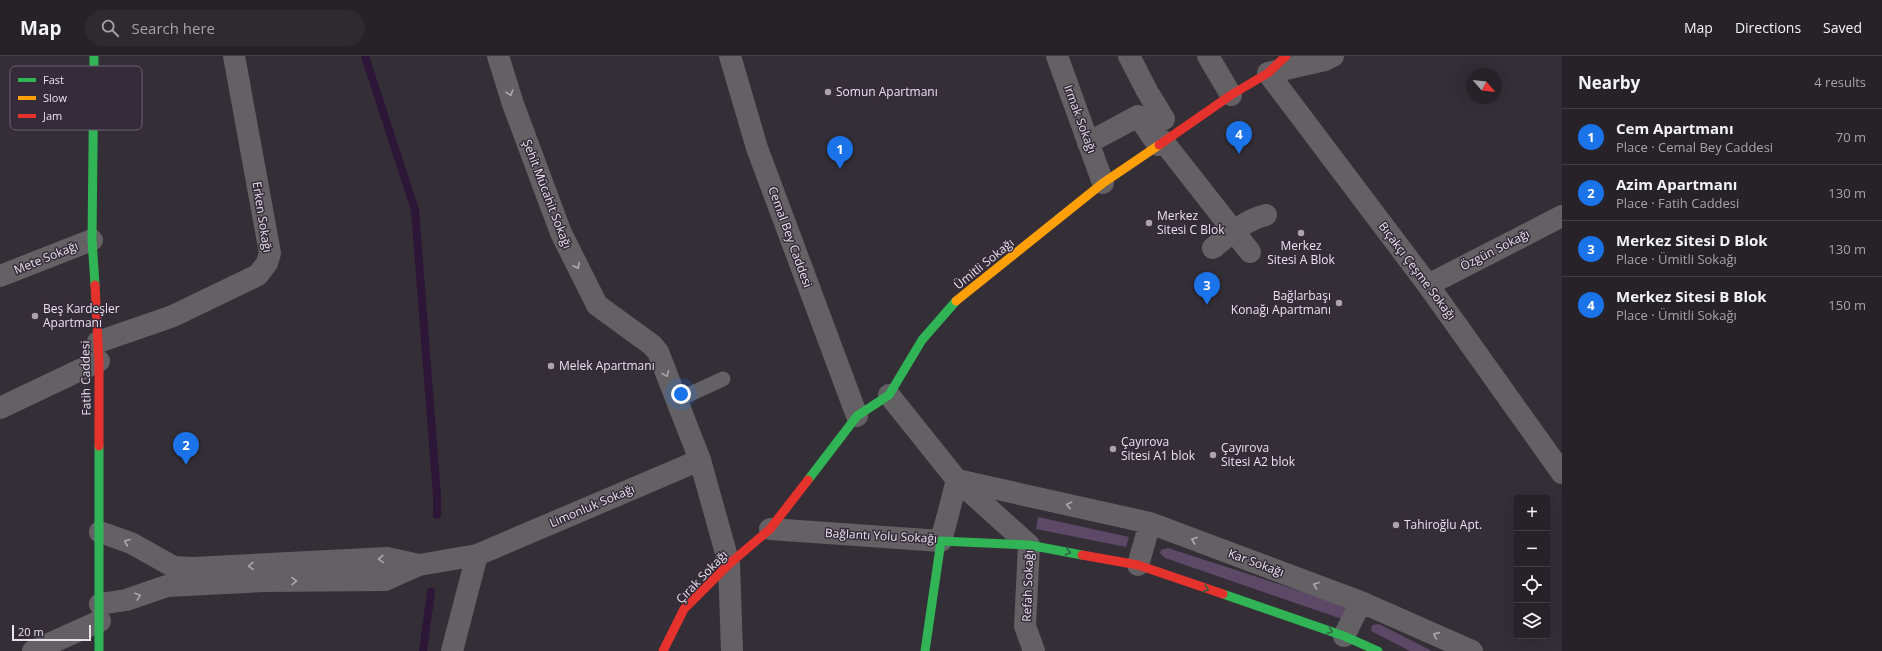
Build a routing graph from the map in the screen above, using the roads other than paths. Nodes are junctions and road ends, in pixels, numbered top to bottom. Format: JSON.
{"nodes":[{"id":1,"x":94,"y":56,"type":"edge"},
{"id":2,"x":234,"y":56,"type":"edge"},
{"id":3,"x":498,"y":56,"type":"edge"},
{"id":4,"x":730,"y":56,"type":"edge"},
{"id":5,"x":1068,"y":56,"type":"edge"},
{"id":6,"x":1129,"y":56,"type":"edge"},
{"id":7,"x":1208,"y":56,"type":"edge"},
{"id":8,"x":1286,"y":56,"type":"edge"},
{"id":9,"x":1333,"y":56,"type":"edge"},
{"id":10,"x":94,"y":66,"type":"edge"},
{"id":11,"x":1268,"y":73,"type":"junction"},
{"id":12,"x":1231,"y":95,"type":"junction"},
{"id":13,"x":1164,"y":119,"type":"dead end"},
{"id":14,"x":93,"y":130,"type":"edge"},
{"id":15,"x":1088,"y":143,"type":"junction"},
{"id":16,"x":1160,"y":143,"type":"junction"},
{"id":17,"x":1103,"y":183,"type":"junction"},
{"id":18,"x":1266,"y":215,"type":"dead end"},
{"id":19,"x":1562,"y":216,"type":"edge"},
{"id":20,"x":1234,"y":231,"type":"junction"},
{"id":21,"x":92,"y":240,"type":"junction"},
{"id":22,"x":1213,"y":248,"type":"dead end"},
{"id":23,"x":1250,"y":252,"type":"dead end"},
{"id":24,"x":0,"y":276,"type":"edge"},
{"id":25,"x":1428,"y":285,"type":"junction"},
{"id":26,"x":98,"y":351,"type":"junction"},
{"id":27,"x":723,"y":379,"type":"dead end"},
{"id":28,"x":889,"y":395,"type":"junction"},
{"id":29,"x":677,"y":400,"type":"junction"},
{"id":30,"x":0,"y":408,"type":"edge"},
{"id":31,"x":857,"y":416,"type":"junction"},
{"id":32,"x":700,"y":460,"type":"junction"},
{"id":33,"x":1562,"y":473,"type":"edge"},
{"id":34,"x":958,"y":480,"type":"junction"},
{"id":35,"x":1150,"y":523,"type":"junction"},
{"id":36,"x":770,"y":530,"type":"junction"},
{"id":37,"x":100,"y":532,"type":"junction"},
{"id":38,"x":941,"y":541,"type":"junction"},
{"id":39,"x":1029,"y":545,"type":"junction"},
{"id":40,"x":477,"y":554,"type":"junction"},
{"id":41,"x":729,"y":564,"type":"junction"},
{"id":42,"x":419,"y":565,"type":"junction"},
{"id":43,"x":1138,"y":565,"type":"junction"},
{"id":44,"x":1361,"y":602,"type":"junction"},
{"id":45,"x":100,"y":613,"type":"junction"},
{"id":46,"x":1344,"y":636,"type":"junction"},
{"id":47,"x":33,"y":651,"type":"edge"},
{"id":48,"x":98,"y":651,"type":"edge"},
{"id":49,"x":452,"y":651,"type":"edge"},
{"id":50,"x":663,"y":651,"type":"edge"},
{"id":51,"x":732,"y":651,"type":"edge"},
{"id":52,"x":925,"y":651,"type":"edge"},
{"id":53,"x":1034,"y":651,"type":"edge"},
{"id":54,"x":1378,"y":651,"type":"edge"},
{"id":55,"x":1472,"y":651,"type":"edge"}],
"edges":[{"from":1,"to":10,"type":"street","name":"Fatih Caddesi"},
{"from":2,"to":26,"type":"street","name":"Erken Sokağı"},
{"from":3,"to":29,"type":"street","name":"Şehit Mücahit Sokağı","one_way":true},
{"from":4,"to":31,"type":"street","name":"Cemal Bey Caddesi"},
{"from":5,"to":15,"type":"street","name":"Irmak Sokağı"},
{"from":6,"to":13,"type":"street"},
{"from":7,"to":12,"type":"street"},
{"from":8,"to":11,"type":"street","name":"Ümitli Sokağı"},
{"from":9,"to":11,"type":"street"},
{"from":11,"to":12,"type":"street","name":"Ümitli Sokağı"},
{"from":11,"to":25,"type":"street","name":"Bıçakçı Çeşme Sokağı"},
{"from":12,"to":16,"type":"street","name":"Ümitli Sokağı"},
{"from":14,"to":21,"type":"street","name":"Fatih Caddesi"},
{"from":15,"to":16,"type":"street"},
{"from":15,"to":17,"type":"street","name":"Irmak Sokağı"},
{"from":16,"to":17,"type":"street","name":"Ümitli Sokağı"},
{"from":16,"to":20,"type":"street"},
{"from":17,"to":28,"type":"street","name":"Ümitli Sokağı"},
{"from":18,"to":20,"type":"street"},
{"from":19,"to":25,"type":"street","name":"Özgün Sokağı"},
{"from":20,"to":22,"type":"street"},
{"from":20,"to":23,"type":"street"},
{"from":21,"to":24,"type":"street","name":"Mete Sokağı"},
{"from":21,"to":26,"type":"street","name":"Fatih Caddesi"},
{"from":25,"to":33,"type":"street","name":"Bıçakçı Çeşme Sokağı"},
{"from":26,"to":30,"type":"street","name":"Erken Sokağı"},
{"from":26,"to":37,"type":"street","name":"Fatih Caddesi"},
{"from":27,"to":29,"type":"lane"},
{"from":28,"to":31,"type":"street","name":"Ümitli Sokağı"},
{"from":28,"to":34,"type":"street"},
{"from":29,"to":32,"type":"street","name":"Şehit Mücahit Sokağı"},
{"from":31,"to":36,"type":"street","name":"Ümitli Sokağı"},
{"from":32,"to":40,"type":"street","name":"Limonluk Sokağı"},
{"from":32,"to":41,"type":"street"},
{"from":35,"to":34,"type":"street","name":"Kar Sokağı","one_way":true},
{"from":34,"to":38,"type":"street","name":"Bağlantı Yolu Sokağı"},
{"from":34,"to":39,"type":"street","name":"Refah Sokağı"},
{"from":35,"to":43,"type":"street"},
{"from":44,"to":35,"type":"street","name":"Kar Sokağı","one_way":true},
{"from":36,"to":38,"type":"street","name":"Bağlantı Yolu Sokağı"},
{"from":36,"to":41,"type":"street","name":"Çırak Sokağı"},
{"from":42,"to":37,"type":"street","one_way":true},
{"from":37,"to":45,"type":"street","name":"Fatih Caddesi"},
{"from":38,"to":39,"type":"street"},
{"from":38,"to":52,"type":"street"},
{"from":39,"to":43,"type":"street","one_way":true},
{"from":39,"to":53,"type":"street","name":"Refah Sokağı"},
{"from":40,"to":42,"type":"street","name":"Limonluk Sokağı"},
{"from":40,"to":49,"type":"street"},
{"from":41,"to":50,"type":"street","name":"Çırak Sokağı"},
{"from":41,"to":51,"type":"street"},
{"from":45,"to":42,"type":"street","one_way":true},
{"from":43,"to":46,"type":"street","one_way":true},
{"from":44,"to":46,"type":"street"},
{"from":55,"to":44,"type":"street","name":"Kar Sokağı","one_way":true},
{"from":45,"to":47,"type":"street"},
{"from":45,"to":48,"type":"street","name":"Fatih Caddesi"},
{"from":46,"to":54,"type":"street"}]}
